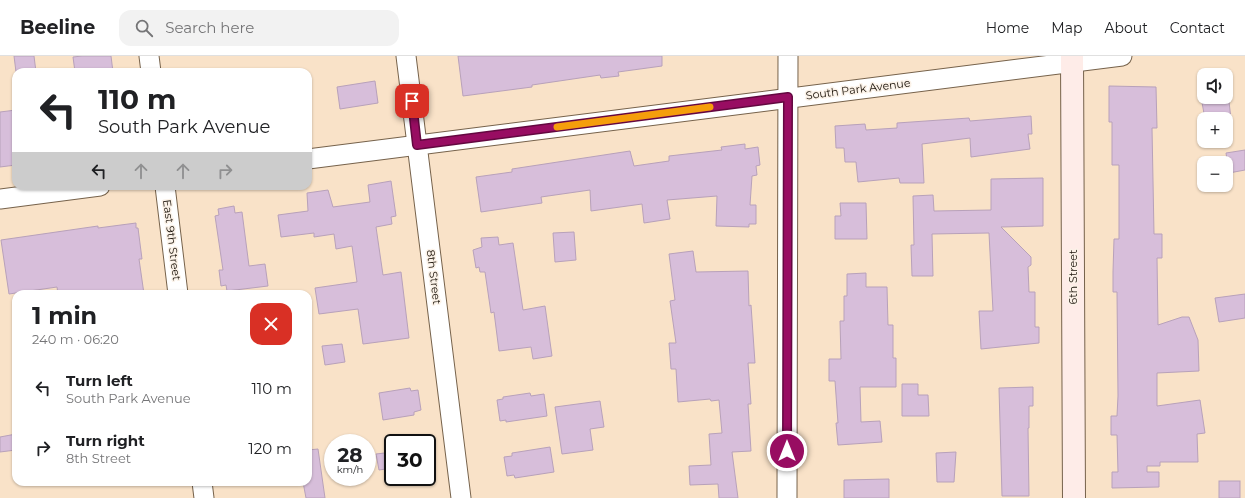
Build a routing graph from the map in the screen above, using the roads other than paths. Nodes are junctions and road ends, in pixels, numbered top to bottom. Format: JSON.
{"nodes":[{"id":1,"x":149,"y":56,"type":"edge"},
{"id":2,"x":406,"y":56,"type":"edge"},
{"id":3,"x":788,"y":56,"type":"edge"},
{"id":4,"x":1122,"y":56,"type":"edge"},
{"id":5,"x":1072,"y":60,"type":"edge"},
{"id":6,"x":150,"y":68,"type":"edge"},
{"id":7,"x":788,"y":97,"type":"junction"},
{"id":8,"x":417,"y":145,"type":"junction"},
{"id":9,"x":312,"y":158,"type":"edge"},
{"id":10,"x":69,"y":190,"type":"edge"},
{"id":11,"x":165,"y":190,"type":"edge"},
{"id":12,"x":0,"y":199,"type":"edge"},
{"id":13,"x":178,"y":290,"type":"edge"},
{"id":14,"x":202,"y":486,"type":"edge"},
{"id":15,"x":204,"y":498,"type":"edge"},
{"id":16,"x":461,"y":498,"type":"edge"},
{"id":17,"x":787,"y":498,"type":"edge"},
{"id":18,"x":1074,"y":498,"type":"edge"}],
"edges":[{"from":1,"to":6,"type":"street"},
{"from":2,"to":8,"type":"street","name":"8th Street"},
{"from":3,"to":7,"type":"street"},
{"from":4,"to":5,"type":"street","name":"South Park Avenue"},
{"from":5,"to":7,"type":"street","name":"South Park Avenue"},
{"from":5,"to":18,"type":"main road","name":"6th Street"},
{"from":7,"to":8,"type":"street","name":"South Park Avenue"},
{"from":7,"to":17,"type":"street"},
{"from":8,"to":9,"type":"street","name":"South Park Avenue"},
{"from":8,"to":16,"type":"street","name":"8th Street"},
{"from":10,"to":12,"type":"street"},
{"from":11,"to":13,"type":"street","name":"East 9th Street"},
{"from":14,"to":15,"type":"street"}]}
